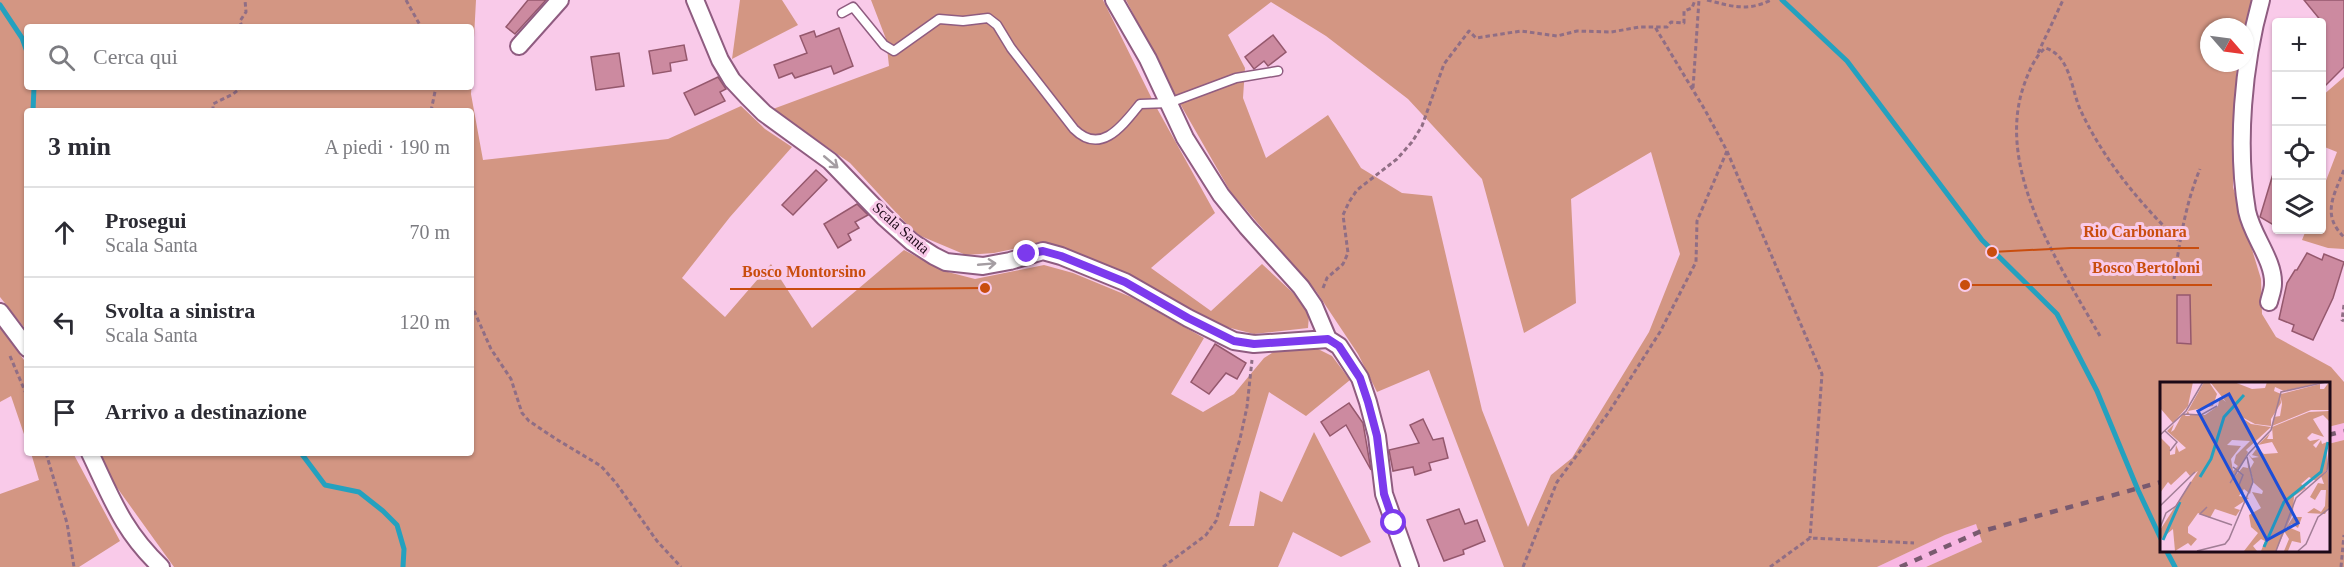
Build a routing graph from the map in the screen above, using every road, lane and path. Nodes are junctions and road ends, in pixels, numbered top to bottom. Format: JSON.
{"nodes":[{"id":1,"x":245,"y":0,"type":"edge"},
{"id":2,"x":406,"y":0,"type":"edge"},
{"id":3,"x":560,"y":0,"type":"edge"},
{"id":4,"x":695,"y":0,"type":"edge"},
{"id":5,"x":1113,"y":0,"type":"edge"},
{"id":6,"x":1697,"y":0,"type":"edge"},
{"id":7,"x":1707,"y":0,"type":"edge"},
{"id":8,"x":1771,"y":0,"type":"edge"},
{"id":9,"x":2063,"y":0,"type":"edge"},
{"id":10,"x":2261,"y":0,"type":"edge"},
{"id":11,"x":842,"y":13,"type":"dead end"},
{"id":12,"x":241,"y":24,"type":"edge"},
{"id":13,"x":419,"y":24,"type":"edge"},
{"id":14,"x":1655,"y":27,"type":"junction"},
{"id":15,"x":519,"y":46,"type":"dead end"},
{"id":16,"x":2037,"y":55,"type":"junction"},
{"id":17,"x":1278,"y":71,"type":"dead end"},
{"id":18,"x":1693,"y":89,"type":"junction"},
{"id":19,"x":238,"y":90,"type":"edge"},
{"id":20,"x":435,"y":90,"type":"edge"},
{"id":21,"x":1169,"y":103,"type":"junction"},
{"id":22,"x":213,"y":108,"type":"edge"},
{"id":23,"x":432,"y":108,"type":"edge"},
{"id":24,"x":1727,"y":152,"type":"junction"},
{"id":25,"x":2200,"y":169,"type":"dead end"},
{"id":26,"x":2344,"y":170,"type":"edge"},
{"id":27,"x":2344,"y":237,"type":"edge"},
{"id":28,"x":2180,"y":242,"type":"junction"},
{"id":29,"x":2174,"y":279,"type":"dead end"},
{"id":30,"x":2269,"y":302,"type":"dead end"},
{"id":31,"x":2344,"y":305,"type":"edge"},
{"id":32,"x":1314,"y":306,"type":"junction"},
{"id":33,"x":474,"y":311,"type":"edge"},
{"id":34,"x":0,"y":312,"type":"edge"},
{"id":35,"x":2344,"y":321,"type":"edge"},
{"id":36,"x":2100,"y":336,"type":"dead end"},
{"id":37,"x":1328,"y":339,"type":"junction"},
{"id":38,"x":24,"y":344,"type":"edge"},
{"id":39,"x":1254,"y":344,"type":"junction"},
{"id":40,"x":9,"y":355,"type":"dead end"},
{"id":41,"x":24,"y":389,"type":"edge"},
{"id":42,"x":47,"y":456,"type":"edge"},
{"id":43,"x":91,"y":456,"type":"edge"},
{"id":44,"x":2344,"y":535,"type":"edge"},
{"id":45,"x":1810,"y":538,"type":"junction"},
{"id":46,"x":1914,"y":543,"type":"dead end"},
{"id":47,"x":74,"y":567,"type":"edge"},
{"id":48,"x":161,"y":567,"type":"edge"},
{"id":49,"x":681,"y":567,"type":"edge"},
{"id":50,"x":1163,"y":567,"type":"edge"},
{"id":51,"x":1410,"y":567,"type":"edge"},
{"id":52,"x":1523,"y":567,"type":"edge"},
{"id":53,"x":1770,"y":567,"type":"edge"},
{"id":54,"x":2341,"y":567,"type":"edge"}],
"edges":[{"from":1,"to":12,"type":"path"},
{"from":2,"to":13,"type":"path"},
{"from":3,"to":15,"type":"street"},
{"from":4,"to":39,"type":"street","name":"Scala Santa","one_way":true},
{"from":5,"to":21,"type":"street"},
{"from":6,"to":14,"type":"path"},
{"from":6,"to":18,"type":"path"},
{"from":7,"to":8,"type":"path"},
{"from":9,"to":16,"type":"path"},
{"from":10,"to":30,"type":"street"},
{"from":11,"to":21,"type":"lane"},
{"from":14,"to":18,"type":"path"},
{"from":14,"to":32,"type":"path"},
{"from":16,"to":28,"type":"path"},
{"from":16,"to":36,"type":"path"},
{"from":17,"to":21,"type":"lane"},
{"from":18,"to":24,"type":"path"},
{"from":19,"to":22,"type":"path"},
{"from":20,"to":23,"type":"path"},
{"from":21,"to":32,"type":"street"},
{"from":24,"to":45,"type":"path"},
{"from":24,"to":52,"type":"path"},
{"from":25,"to":28,"type":"path"},
{"from":26,"to":27,"type":"path"},
{"from":28,"to":29,"type":"path"},
{"from":31,"to":35,"type":"path"},
{"from":32,"to":37,"type":"street"},
{"from":33,"to":49,"type":"path"},
{"from":34,"to":38,"type":"street"},
{"from":37,"to":39,"type":"street","name":"Scala Santa"},
{"from":37,"to":51,"type":"street"},
{"from":39,"to":50,"type":"path"},
{"from":40,"to":41,"type":"path"},
{"from":42,"to":47,"type":"path"},
{"from":43,"to":48,"type":"street"},
{"from":44,"to":54,"type":"path"},
{"from":45,"to":46,"type":"path"},
{"from":45,"to":53,"type":"path"}]}
